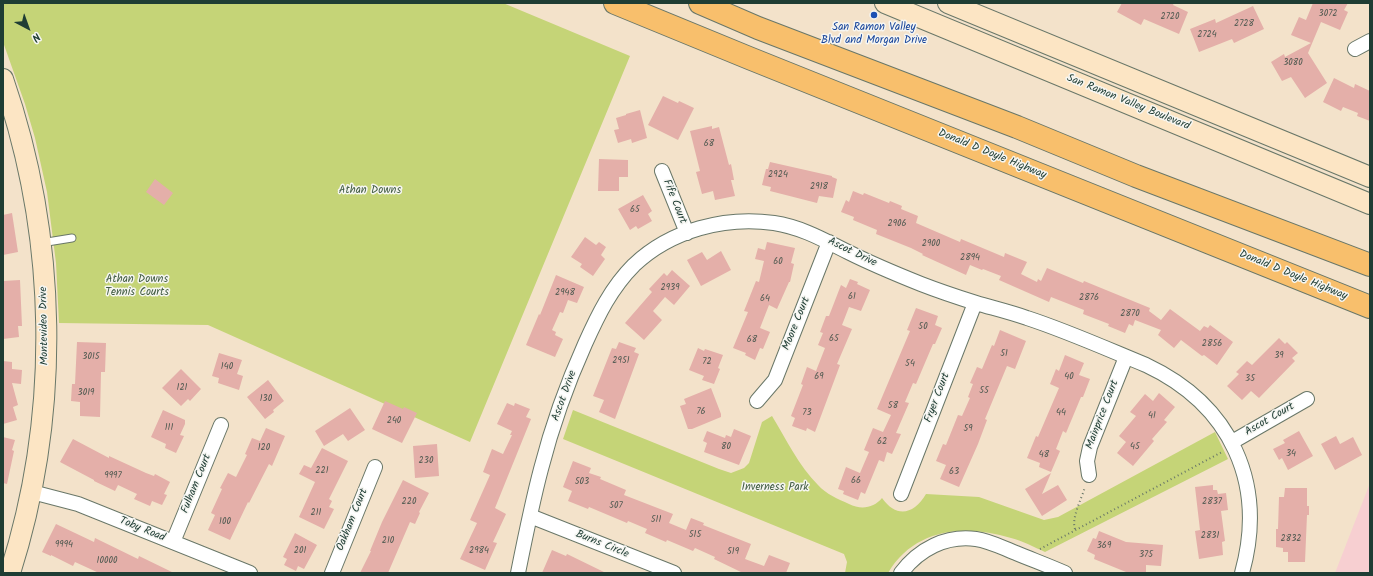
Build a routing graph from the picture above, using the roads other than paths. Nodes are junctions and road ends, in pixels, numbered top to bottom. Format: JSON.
{"nodes":[{"id":1,"x":615,"y":3,"type":"edge"},
{"id":2,"x":700,"y":3,"type":"edge"},
{"id":3,"x":948,"y":3,"type":"edge"},
{"id":4,"x":895,"y":5,"type":"edge"},
{"id":5,"x":1370,"y":41,"type":"edge"},
{"id":6,"x":1355,"y":48,"type":"dead end"},
{"id":7,"x":3,"y":79,"type":"edge"},
{"id":8,"x":662,"y":171,"type":"dead end"},
{"id":9,"x":1370,"y":177,"type":"edge"},
{"id":10,"x":1370,"y":204,"type":"edge"},
{"id":11,"x":687,"y":233,"type":"junction"},
{"id":12,"x":72,"y":238,"type":"dead end"},
{"id":13,"x":829,"y":242,"type":"junction"},
{"id":14,"x":41,"y":243,"type":"junction"},
{"id":15,"x":1370,"y":265,"type":"edge"},
{"id":16,"x":975,"y":303,"type":"junction"},
{"id":17,"x":1370,"y":307,"type":"edge"},
{"id":18,"x":1126,"y":357,"type":"junction"},
{"id":19,"x":1307,"y":399,"type":"dead end"},
{"id":20,"x":757,"y":401,"type":"dead end"},
{"id":21,"x":220,"y":425,"type":"dead end"},
{"id":22,"x":1233,"y":444,"type":"junction"},
{"id":23,"x":375,"y":467,"type":"dead end"},
{"id":24,"x":1089,"y":475,"type":"road end"},
{"id":25,"x":32,"y":492,"type":"junction"},
{"id":26,"x":901,"y":494,"type":"dead end"},
{"id":27,"x":530,"y":516,"type":"junction"},
{"id":28,"x":173,"y":542,"type":"junction"},
{"id":29,"x":10,"y":573,"type":"edge"},
{"id":30,"x":250,"y":573,"type":"edge"},
{"id":31,"x":332,"y":573,"type":"edge"},
{"id":32,"x":518,"y":573,"type":"edge"},
{"id":33,"x":674,"y":573,"type":"edge"},
{"id":34,"x":901,"y":573,"type":"edge"},
{"id":35,"x":1065,"y":573,"type":"edge"},
{"id":36,"x":1242,"y":573,"type":"edge"}],
"edges":[{"from":1,"to":17,"type":"highway","name":"Donald D Doyle Highway"},
{"from":2,"to":15,"type":"highway"},
{"from":3,"to":9,"type":"main road","name":"San Ramon Valley Boulevard"},
{"from":4,"to":10,"type":"main road","name":"San Ramon Valley Boulevard"},
{"from":5,"to":6,"type":"street"},
{"from":7,"to":14,"type":"main road","name":"Montevideo Drive"},
{"from":8,"to":11,"type":"street","name":"Fife Court"},
{"from":11,"to":13,"type":"street","name":"Ascot Drive"},
{"from":11,"to":27,"type":"street","name":"Ascot Drive"},
{"from":12,"to":14,"type":"lane"},
{"from":13,"to":16,"type":"street","name":"Ascot Drive"},
{"from":13,"to":20,"type":"street","name":"Moore Court"},
{"from":14,"to":25,"type":"main road","name":"Montevideo Drive"},
{"from":16,"to":18,"type":"street","name":"Ascot Drive"},
{"from":16,"to":26,"type":"street","name":"Fryer Court"},
{"from":18,"to":22,"type":"street","name":"Ascot Drive"},
{"from":18,"to":24,"type":"street","name":"Mainprice Court"},
{"from":19,"to":22,"type":"street","name":"Ascot Court"},
{"from":21,"to":28,"type":"street","name":"Fulham Court"},
{"from":22,"to":36,"type":"street","name":"Ascot Drive"},
{"from":23,"to":31,"type":"street","name":"Oakham Court"},
{"from":25,"to":28,"type":"street","name":"Toby Road"},
{"from":25,"to":29,"type":"main road","name":"Montevideo Drive"},
{"from":27,"to":32,"type":"street","name":"Ascot Drive"},
{"from":27,"to":33,"type":"street","name":"Burns Circle"},
{"from":28,"to":30,"type":"street","name":"Toby Road"},
{"from":34,"to":35,"type":"street"}]}
